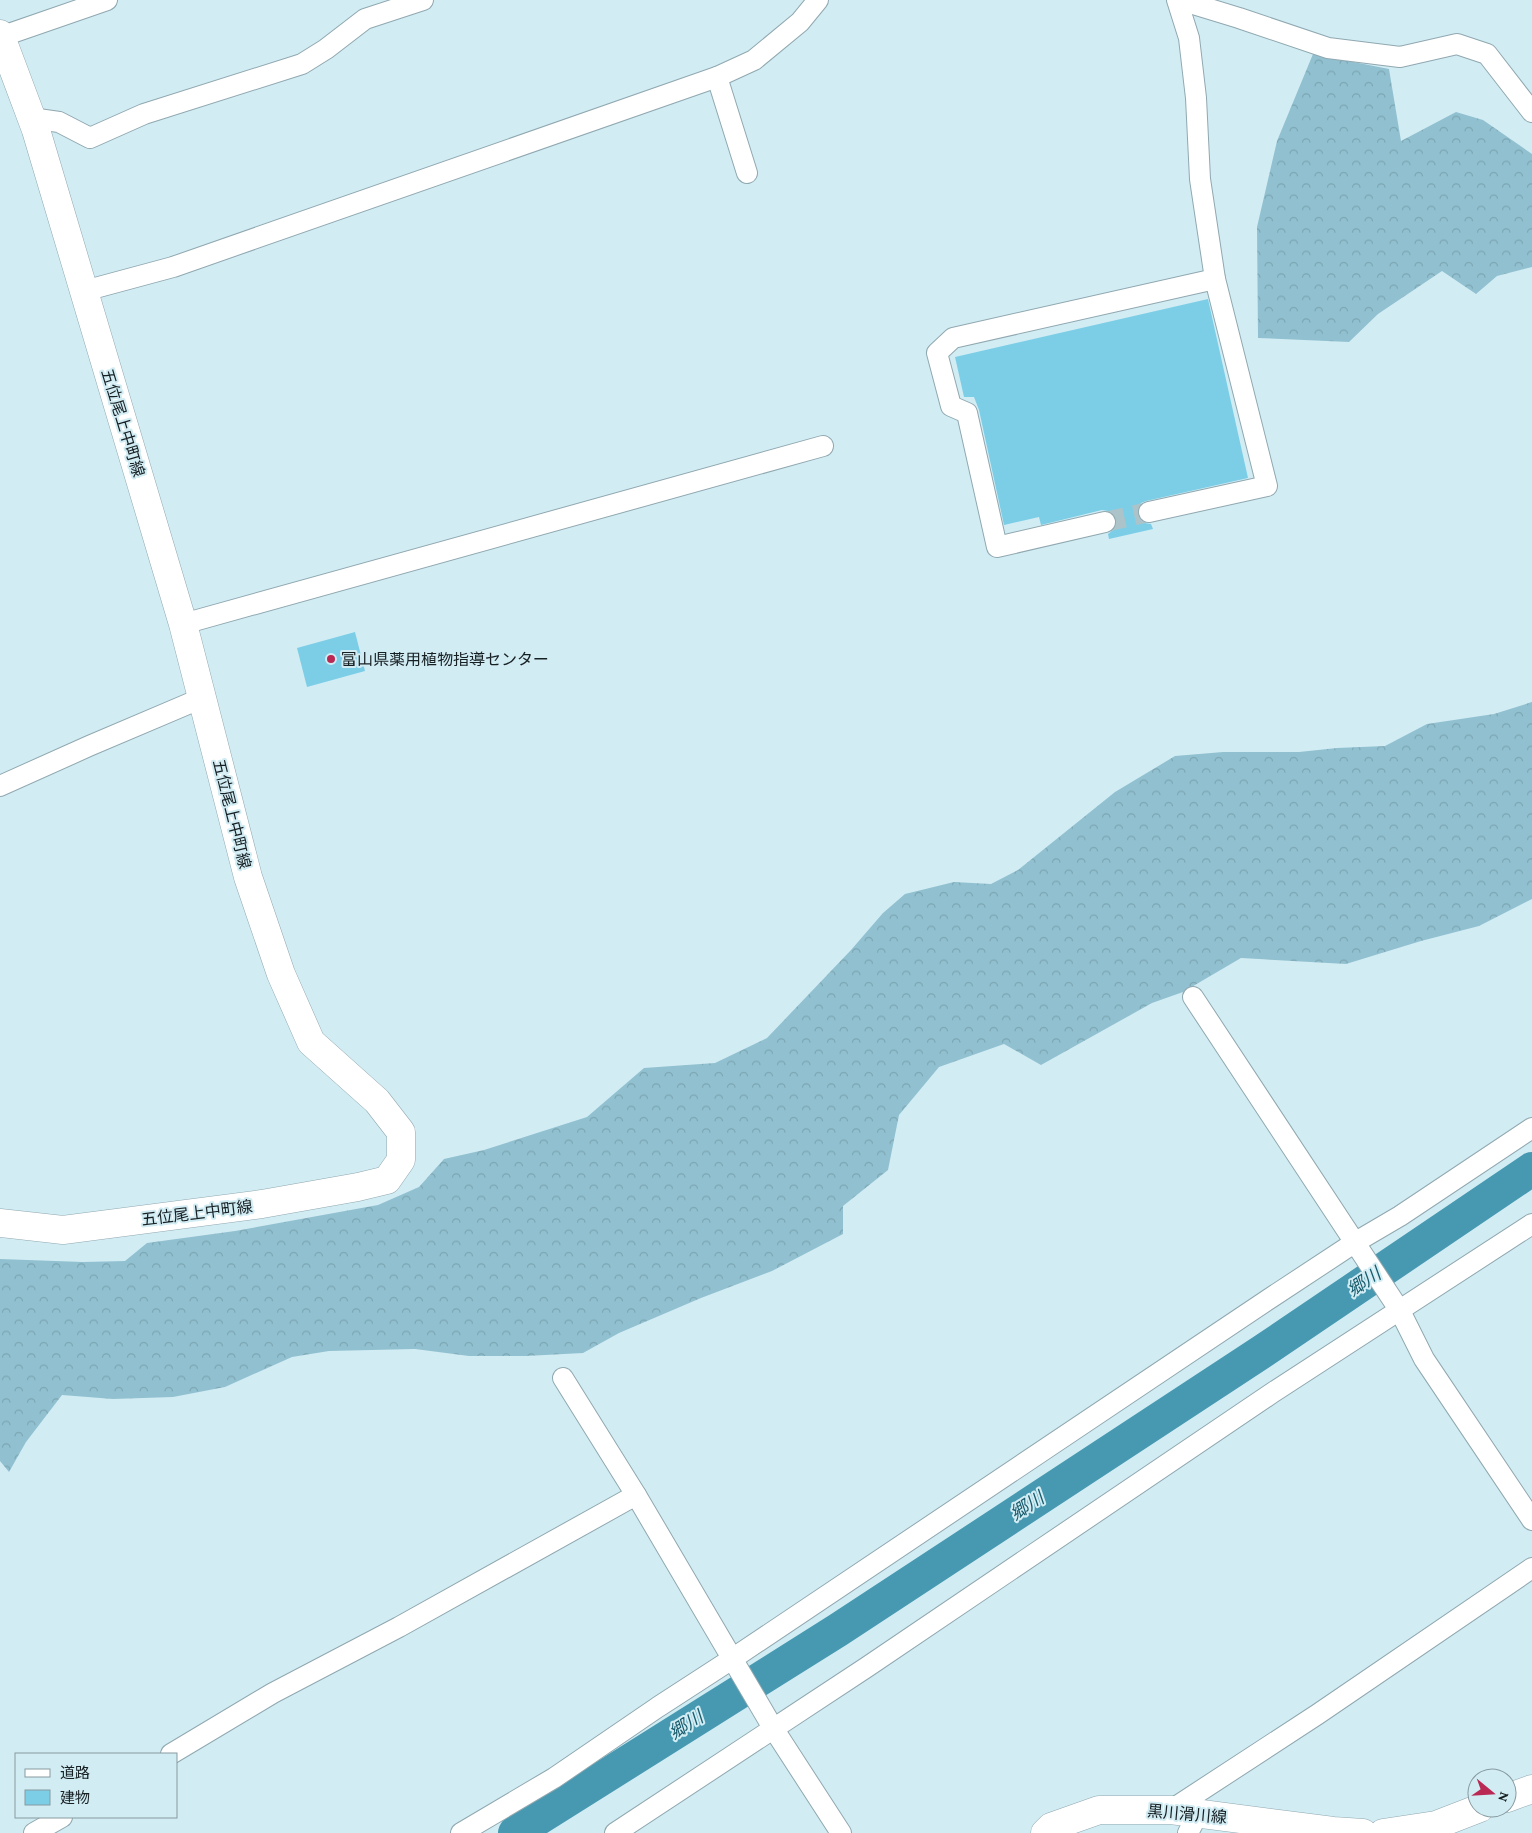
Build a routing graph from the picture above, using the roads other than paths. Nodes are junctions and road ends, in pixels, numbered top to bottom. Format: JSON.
{"nodes":[{"id":1,"x":107,"y":0,"type":"edge"},
{"id":2,"x":423,"y":0,"type":"edge"},
{"id":3,"x":818,"y":0,"type":"edge"},
{"id":4,"x":1179,"y":0,"type":"edge"},
{"id":5,"x":0,"y":36,"type":"edge"},
{"id":6,"x":718,"y":77,"type":"junction"},
{"id":7,"x":1532,"y":112,"type":"edge"},
{"id":8,"x":31,"y":118,"type":"junction"},
{"id":9,"x":747,"y":173,"type":"dead end"},
{"id":10,"x":1215,"y":279,"type":"junction"},
{"id":11,"x":84,"y":291,"type":"junction"},
{"id":12,"x":823,"y":446,"type":"dead end"},
{"id":13,"x":1149,"y":512,"type":"tunnel mouth"},
{"id":14,"x":1105,"y":522,"type":"tunnel mouth"},
{"id":15,"x":183,"y":624,"type":"junction"},
{"id":16,"x":202,"y":698,"type":"junction"},
{"id":17,"x":0,"y":786,"type":"edge"},
{"id":18,"x":1193,"y":997,"type":"dead end"},
{"id":19,"x":1532,"y":1128,"type":"edge"},
{"id":20,"x":0,"y":1223,"type":"edge"},
{"id":21,"x":1532,"y":1224,"type":"edge"},
{"id":22,"x":1354,"y":1243,"type":"junction"},
{"id":23,"x":1400,"y":1311,"type":"junction"},
{"id":24,"x":562,"y":1378,"type":"dead end"},
{"id":25,"x":636,"y":1495,"type":"junction"},
{"id":26,"x":1532,"y":1520,"type":"edge"},
{"id":27,"x":1532,"y":1568,"type":"edge"},
{"id":28,"x":732,"y":1659,"type":"junction"},
{"id":29,"x":773,"y":1728,"type":"junction"},
{"id":30,"x":173,"y":1753,"type":"edge"},
{"id":31,"x":1532,"y":1789,"type":"edge"},
{"id":32,"x":1517,"y":1794,"type":"edge"},
{"id":33,"x":1171,"y":1810,"type":"junction"},
{"id":34,"x":1467,"y":1813,"type":"edge"},
{"id":35,"x":60,"y":1818,"type":"edge"},
{"id":36,"x":1193,"y":1824,"type":"edge"},
{"id":37,"x":1332,"y":1832,"type":"edge"},
{"id":38,"x":34,"y":1833,"type":"edge"},
{"id":39,"x":461,"y":1833,"type":"edge"},
{"id":40,"x":615,"y":1833,"type":"edge"},
{"id":41,"x":842,"y":1833,"type":"edge"},
{"id":42,"x":1045,"y":1833,"type":"edge"},
{"id":43,"x":1363,"y":1833,"type":"edge"},
{"id":44,"x":1383,"y":1833,"type":"edge"}],
"edges":[{"from":1,"to":5,"type":"street"},
{"from":2,"to":8,"type":"street"},
{"from":3,"to":6,"type":"street"},
{"from":4,"to":7,"type":"street"},
{"from":4,"to":10,"type":"street"},
{"from":5,"to":8,"type":"main road","name":"五位尾上中町線"},
{"from":6,"to":9,"type":"street"},
{"from":6,"to":11,"type":"street"},
{"from":8,"to":11,"type":"main road","name":"五位尾上中町線"},
{"from":10,"to":13,"type":"street"},
{"from":10,"to":14,"type":"street"},
{"from":11,"to":15,"type":"main road","name":"五位尾上中町線"},
{"from":12,"to":15,"type":"street"},
{"from":15,"to":16,"type":"main road","name":"五位尾上中町線"},
{"from":16,"to":17,"type":"street"},
{"from":16,"to":20,"type":"main road","name":"五位尾上中町線"},
{"from":18,"to":22,"type":"street"},
{"from":19,"to":22,"type":"street"},
{"from":21,"to":23,"type":"street"},
{"from":22,"to":23,"type":"street"},
{"from":22,"to":28,"type":"street"},
{"from":23,"to":26,"type":"street"},
{"from":23,"to":29,"type":"street"},
{"from":24,"to":25,"type":"street"},
{"from":25,"to":28,"type":"street"},
{"from":25,"to":30,"type":"street"},
{"from":27,"to":33,"type":"street"},
{"from":28,"to":29,"type":"street"},
{"from":28,"to":39,"type":"street"},
{"from":29,"to":40,"type":"street"},
{"from":29,"to":41,"type":"street"},
{"from":31,"to":32,"type":"main road"},
{"from":33,"to":36,"type":"main road","name":"黒川滑川線"},
{"from":33,"to":42,"type":"main road","name":"黒川滑川線"},
{"from":34,"to":44,"type":"main road"},
{"from":35,"to":38,"type":"street"},
{"from":36,"to":37,"type":"main road","name":"黒川滑川線"},
{"from":37,"to":43,"type":"main road","name":"黒川滑川線"}]}
